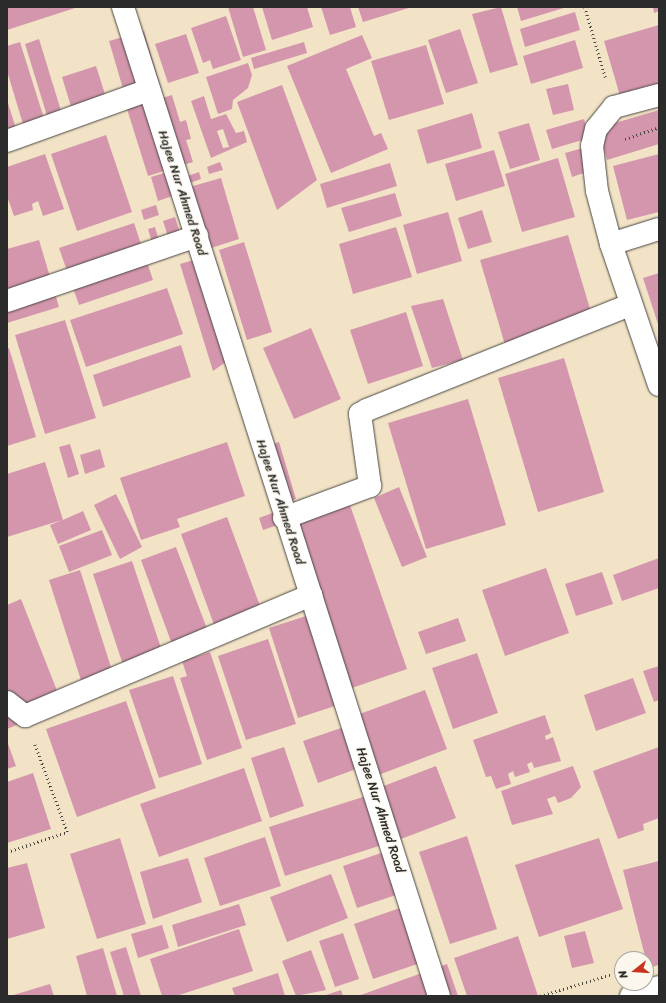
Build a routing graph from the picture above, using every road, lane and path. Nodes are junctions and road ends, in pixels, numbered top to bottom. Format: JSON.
{"nodes":[{"id":1,"x":123,"y":7,"type":"edge"},
{"id":2,"x":585,"y":7,"type":"edge"},
{"id":3,"x":149,"y":90,"type":"junction"},
{"id":4,"x":659,"y":95,"type":"edge"},
{"id":5,"x":614,"y":107,"type":"junction"},
{"id":6,"x":7,"y":141,"type":"edge"},
{"id":7,"x":659,"y":229,"type":"edge"},
{"id":8,"x":197,"y":236,"type":"junction"},
{"id":9,"x":611,"y":244,"type":"junction"},
{"id":10,"x":7,"y":301,"type":"edge"},
{"id":11,"x":629,"y":305,"type":"junction"},
{"id":12,"x":659,"y":385,"type":"edge"},
{"id":13,"x":284,"y":518,"type":"junction"},
{"id":14,"x":311,"y":595,"type":"junction"},
{"id":15,"x":7,"y":702,"type":"edge"},
{"id":16,"x":25,"y":716,"type":"junction"},
{"id":17,"x":7,"y":852,"type":"edge"},
{"id":18,"x":614,"y":973,"type":"dead end"},
{"id":19,"x":659,"y":987,"type":"edge"},
{"id":20,"x":439,"y":996,"type":"edge"},
{"id":21,"x":540,"y":996,"type":"edge"},
{"id":22,"x":630,"y":996,"type":"edge"}],
"edges":[{"from":1,"to":3,"type":"street","name":"Hajee Nur Ahmed Road"},
{"from":2,"to":5,"type":"path"},
{"from":3,"to":6,"type":"street"},
{"from":3,"to":8,"type":"street","name":"Hajee Nur Ahmed Road"},
{"from":4,"to":5,"type":"street"},
{"from":5,"to":9,"type":"street"},
{"from":7,"to":9,"type":"street"},
{"from":8,"to":10,"type":"street"},
{"from":8,"to":13,"type":"street","name":"Hajee Nur Ahmed Road"},
{"from":9,"to":11,"type":"street"},
{"from":11,"to":12,"type":"street"},
{"from":11,"to":13,"type":"street"},
{"from":13,"to":14,"type":"street","name":"Hajee Nur Ahmed Road"},
{"from":14,"to":16,"type":"street"},
{"from":14,"to":20,"type":"street","name":"Hajee Nur Ahmed Road"},
{"from":15,"to":16,"type":"street"},
{"from":16,"to":17,"type":"path"},
{"from":18,"to":21,"type":"path"},
{"from":19,"to":22,"type":"street"}]}
